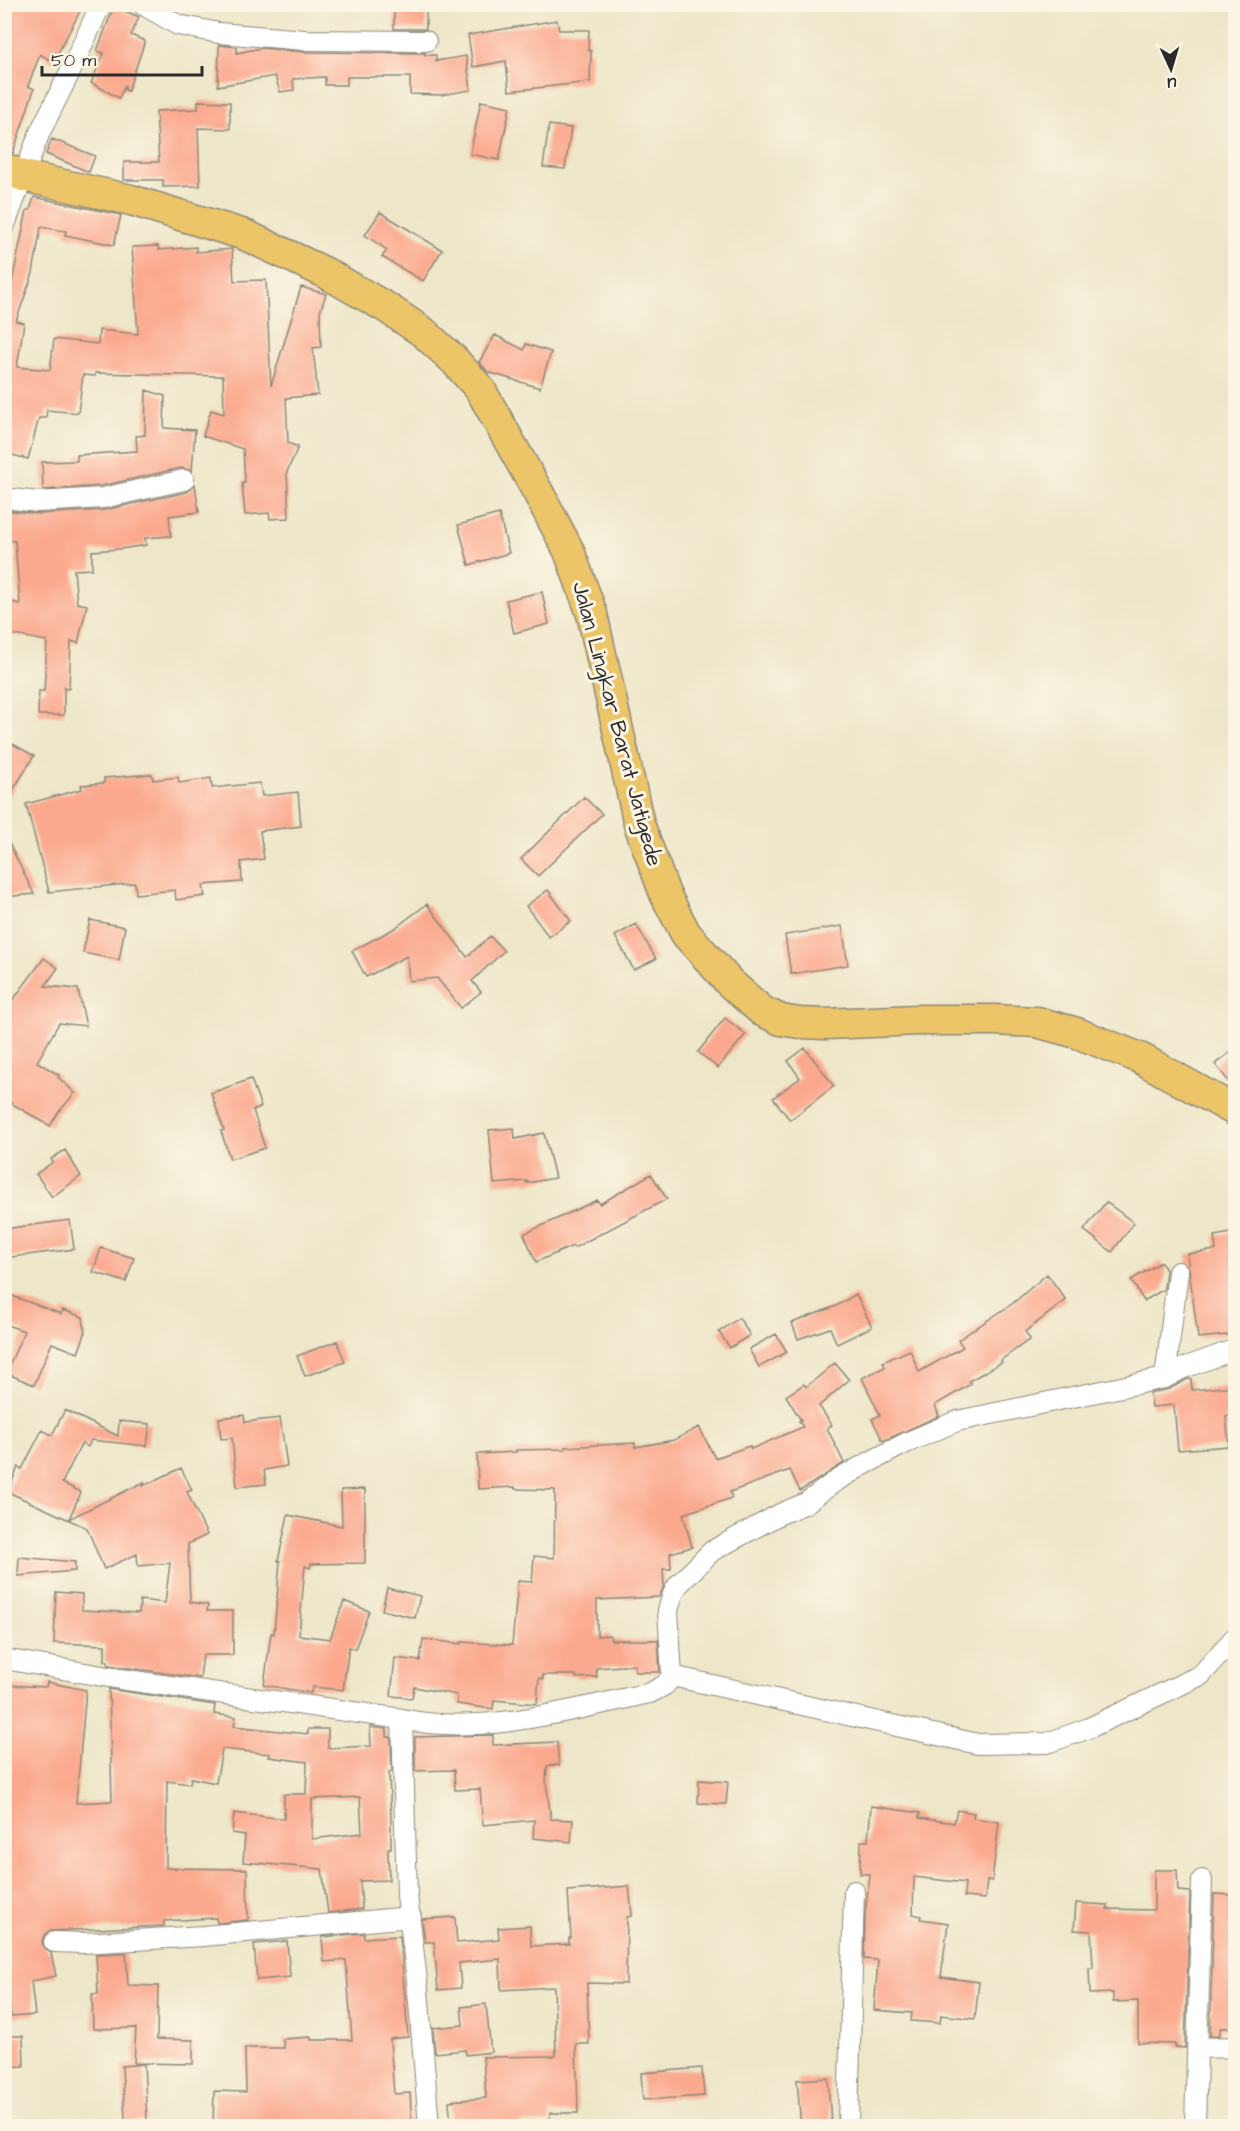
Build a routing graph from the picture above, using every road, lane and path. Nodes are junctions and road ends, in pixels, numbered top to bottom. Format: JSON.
{"nodes":[{"id":1,"x":101,"y":4,"type":"edge"},
{"id":2,"x":142,"y":4,"type":"edge"},
{"id":3,"x":426,"y":41,"type":"dead end"},
{"id":4,"x":14,"y":172,"type":"edge"},
{"id":5,"x":4,"y":227,"type":"edge"},
{"id":6,"x":184,"y":480,"type":"dead end"},
{"id":7,"x":4,"y":498,"type":"edge"},
{"id":8,"x":1236,"y":1111,"type":"edge"},
{"id":9,"x":1178,"y":1272,"type":"dead end"},
{"id":10,"x":1236,"y":1349,"type":"edge"},
{"id":11,"x":1165,"y":1378,"type":"junction"},
{"id":12,"x":1236,"y":1636,"type":"edge"},
{"id":13,"x":4,"y":1659,"type":"edge"},
{"id":14,"x":672,"y":1676,"type":"junction"},
{"id":15,"x":402,"y":1719,"type":"junction"},
{"id":16,"x":1202,"y":1880,"type":"dead end"},
{"id":17,"x":854,"y":1891,"type":"dead end"},
{"id":18,"x":411,"y":1917,"type":"junction"},
{"id":19,"x":54,"y":1942,"type":"dead end"},
{"id":20,"x":1236,"y":2047,"type":"edge"},
{"id":21,"x":1197,"y":2048,"type":"junction"},
{"id":22,"x":429,"y":2127,"type":"edge"},
{"id":23,"x":848,"y":2127,"type":"edge"},
{"id":24,"x":1195,"y":2127,"type":"edge"}],
"edges":[{"from":1,"to":4,"type":"street"},
{"from":2,"to":3,"type":"street"},
{"from":4,"to":5,"type":"street"},
{"from":4,"to":8,"type":"main road","name":"Jalan Lingkar Barat Jatigede"},
{"from":6,"to":7,"type":"street"},
{"from":9,"to":11,"type":"street"},
{"from":10,"to":11,"type":"street"},
{"from":11,"to":14,"type":"street"},
{"from":12,"to":14,"type":"street"},
{"from":13,"to":15,"type":"street"},
{"from":14,"to":15,"type":"street"},
{"from":15,"to":18,"type":"street"},
{"from":16,"to":21,"type":"street"},
{"from":17,"to":23,"type":"street"},
{"from":18,"to":19,"type":"street"},
{"from":18,"to":22,"type":"street"},
{"from":20,"to":21,"type":"street"},
{"from":21,"to":24,"type":"street"}]}
